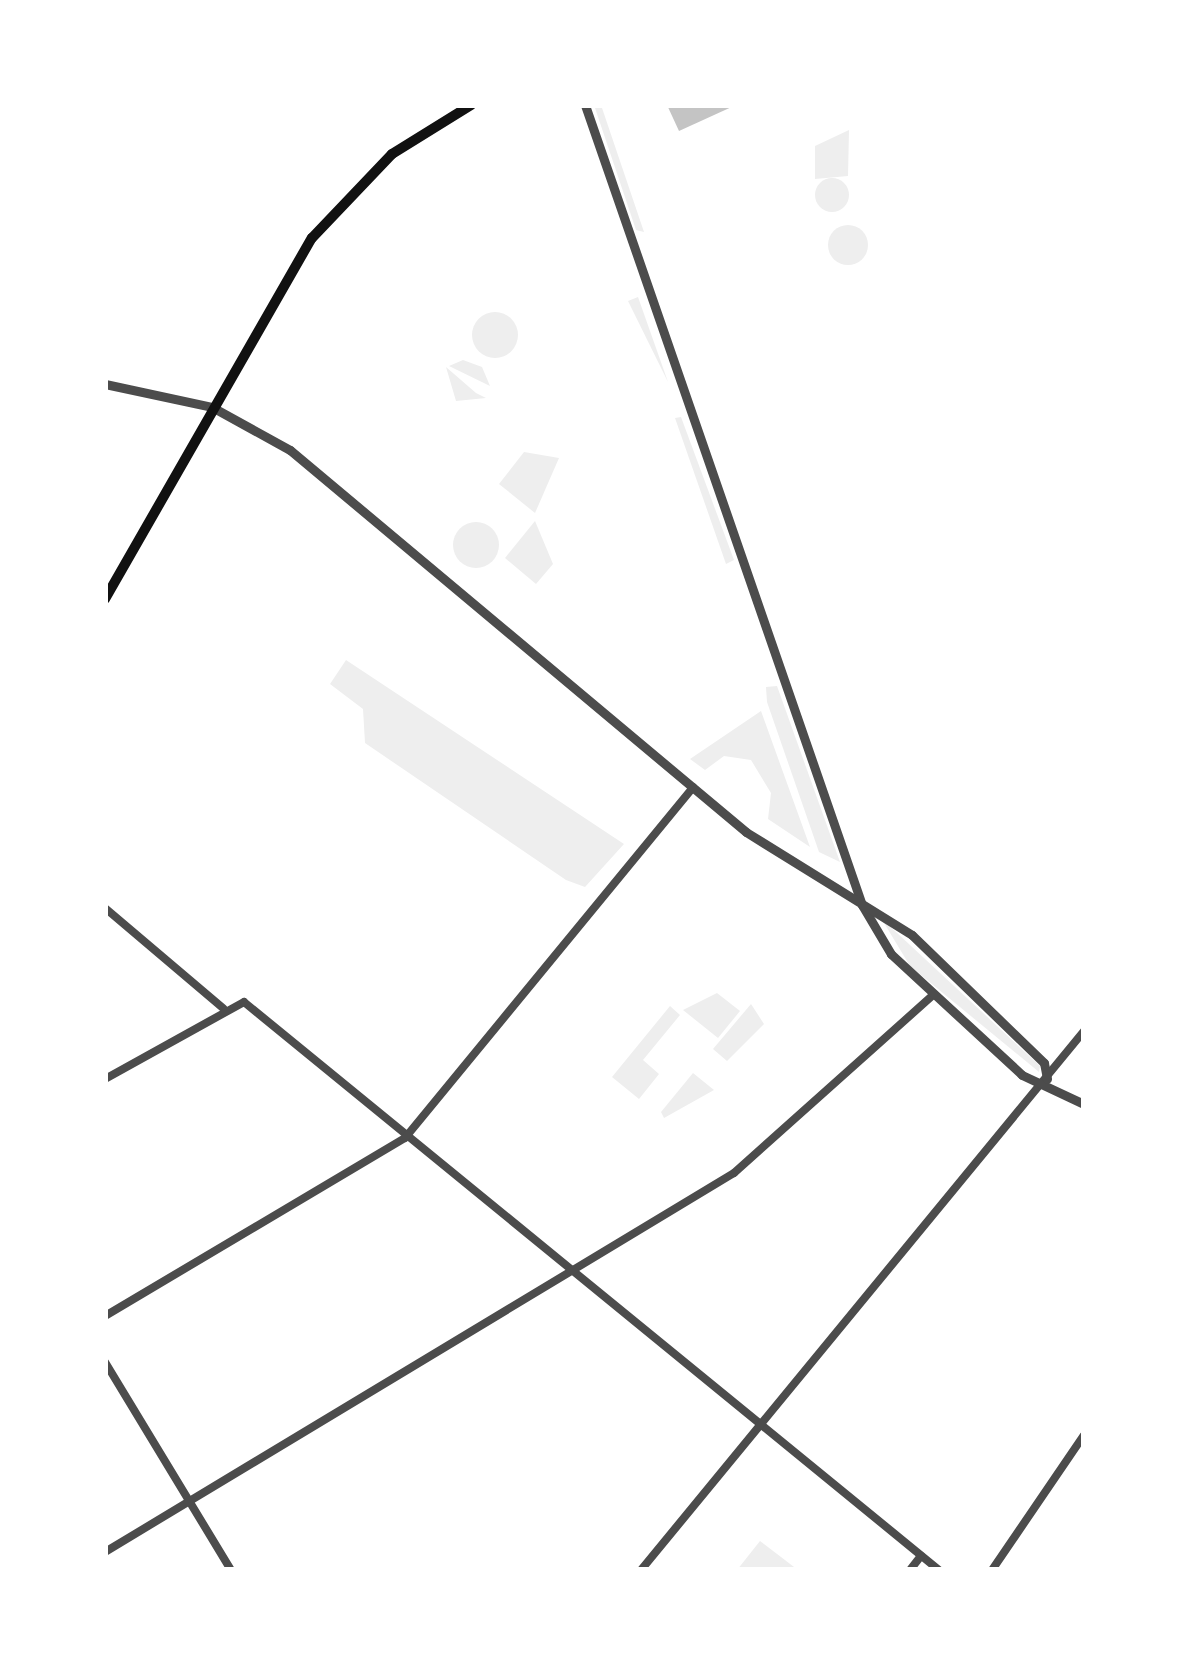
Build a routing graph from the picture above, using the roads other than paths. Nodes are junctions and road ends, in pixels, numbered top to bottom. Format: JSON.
{"nodes":[{"id":1,"x":471,"y":105,"type":"edge"},
{"id":2,"x":585,"y":105,"type":"edge"},
{"id":3,"x":105,"y":384,"type":"edge"},
{"id":4,"x":212,"y":407,"type":"junction"},
{"id":5,"x":105,"y":598,"type":"edge"},
{"id":6,"x":693,"y":788,"type":"junction"},
{"id":7,"x":862,"y":904,"type":"junction"},
{"id":8,"x":105,"y":908,"type":"edge"},
{"id":9,"x":933,"y":994,"type":"junction"},
{"id":10,"x":223,"y":1008,"type":"junction"},
{"id":11,"x":1084,"y":1031,"type":"edge"},
{"id":12,"x":105,"y":1079,"type":"edge"},
{"id":13,"x":1047,"y":1079,"type":"junction"},
{"id":14,"x":1084,"y":1104,"type":"edge"},
{"id":15,"x":405,"y":1138,"type":"junction"},
{"id":16,"x":575,"y":1274,"type":"junction"},
{"id":17,"x":105,"y":1316,"type":"edge"},
{"id":18,"x":105,"y":1362,"type":"edge"},
{"id":19,"x":753,"y":1426,"type":"junction"},
{"id":20,"x":1084,"y":1435,"type":"edge"},
{"id":21,"x":188,"y":1498,"type":"junction"},
{"id":22,"x":105,"y":1552,"type":"edge"},
{"id":23,"x":921,"y":1556,"type":"junction"},
{"id":24,"x":231,"y":1570,"type":"edge"},
{"id":25,"x":641,"y":1570,"type":"edge"},
{"id":26,"x":910,"y":1570,"type":"edge"},
{"id":27,"x":939,"y":1570,"type":"edge"},
{"id":28,"x":992,"y":1570,"type":"edge"}],
"edges":[{"from":1,"to":4,"type":"main road"},
{"from":2,"to":7,"type":"street"},
{"from":3,"to":4,"type":"street"},
{"from":4,"to":5,"type":"main road"},
{"from":4,"to":6,"type":"street"},
{"from":6,"to":7,"type":"street"},
{"from":6,"to":15,"type":"street"},
{"from":7,"to":9,"type":"street"},
{"from":7,"to":13,"type":"street"},
{"from":8,"to":10,"type":"street"},
{"from":9,"to":13,"type":"street"},
{"from":9,"to":16,"type":"street"},
{"from":10,"to":12,"type":"street"},
{"from":10,"to":15,"type":"street"},
{"from":11,"to":13,"type":"street"},
{"from":13,"to":14,"type":"street"},
{"from":13,"to":19,"type":"street"},
{"from":15,"to":16,"type":"street"},
{"from":15,"to":17,"type":"street"},
{"from":16,"to":19,"type":"street"},
{"from":16,"to":21,"type":"street"},
{"from":18,"to":21,"type":"street"},
{"from":19,"to":23,"type":"street"},
{"from":19,"to":25,"type":"street"},
{"from":20,"to":28,"type":"street"},
{"from":21,"to":22,"type":"street"},
{"from":21,"to":24,"type":"street"},
{"from":23,"to":26,"type":"street"},
{"from":23,"to":27,"type":"street"}]}
